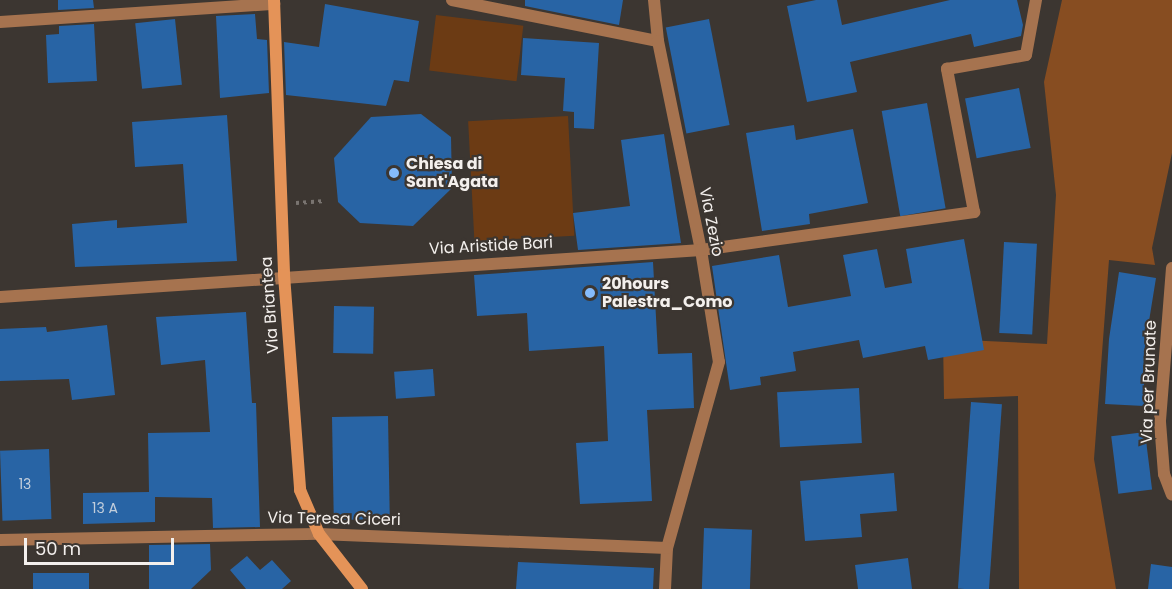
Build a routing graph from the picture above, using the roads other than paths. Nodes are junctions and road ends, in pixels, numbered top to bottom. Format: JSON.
{"nodes":[{"id":1,"x":452,"y":0,"type":"edge"},
{"id":2,"x":654,"y":0,"type":"edge"},
{"id":3,"x":1036,"y":0,"type":"edge"},
{"id":4,"x":274,"y":2,"type":"edge"},
{"id":5,"x":0,"y":22,"type":"edge"},
{"id":6,"x":658,"y":41,"type":"junction"},
{"id":7,"x":700,"y":250,"type":"junction"},
{"id":8,"x":1172,"y":268,"type":"edge"},
{"id":9,"x":284,"y":275,"type":"junction"},
{"id":10,"x":0,"y":297,"type":"edge"},
{"id":11,"x":1172,"y":495,"type":"edge"},
{"id":12,"x":319,"y":534,"type":"junction"},
{"id":13,"x":0,"y":540,"type":"edge"},
{"id":14,"x":667,"y":548,"type":"junction"},
{"id":15,"x":362,"y":589,"type":"edge"},
{"id":16,"x":665,"y":589,"type":"edge"}],
"edges":[{"from":1,"to":6,"type":"street"},
{"from":2,"to":6,"type":"street","name":"Via Zezio"},
{"from":3,"to":7,"type":"street","name":"Via Aristide Bari"},
{"from":4,"to":5,"type":"street"},
{"from":4,"to":9,"type":"main road","name":"Via Briantea"},
{"from":6,"to":7,"type":"street","name":"Via Zezio"},
{"from":7,"to":9,"type":"street","name":"Via Aristide Bari"},
{"from":7,"to":14,"type":"street","name":"Via Zezio"},
{"from":8,"to":11,"type":"street","name":"Via per Brunate"},
{"from":9,"to":10,"type":"street","name":"Via Aristide Bari"},
{"from":9,"to":12,"type":"main road","name":"Via Briantea"},
{"from":12,"to":13,"type":"street","name":"Via Teresa Ciceri"},
{"from":12,"to":14,"type":"street","name":"Via Teresa Ciceri"},
{"from":12,"to":15,"type":"main road","name":"Via Briantea"},
{"from":14,"to":16,"type":"street","name":"Via Zezio"}]}
